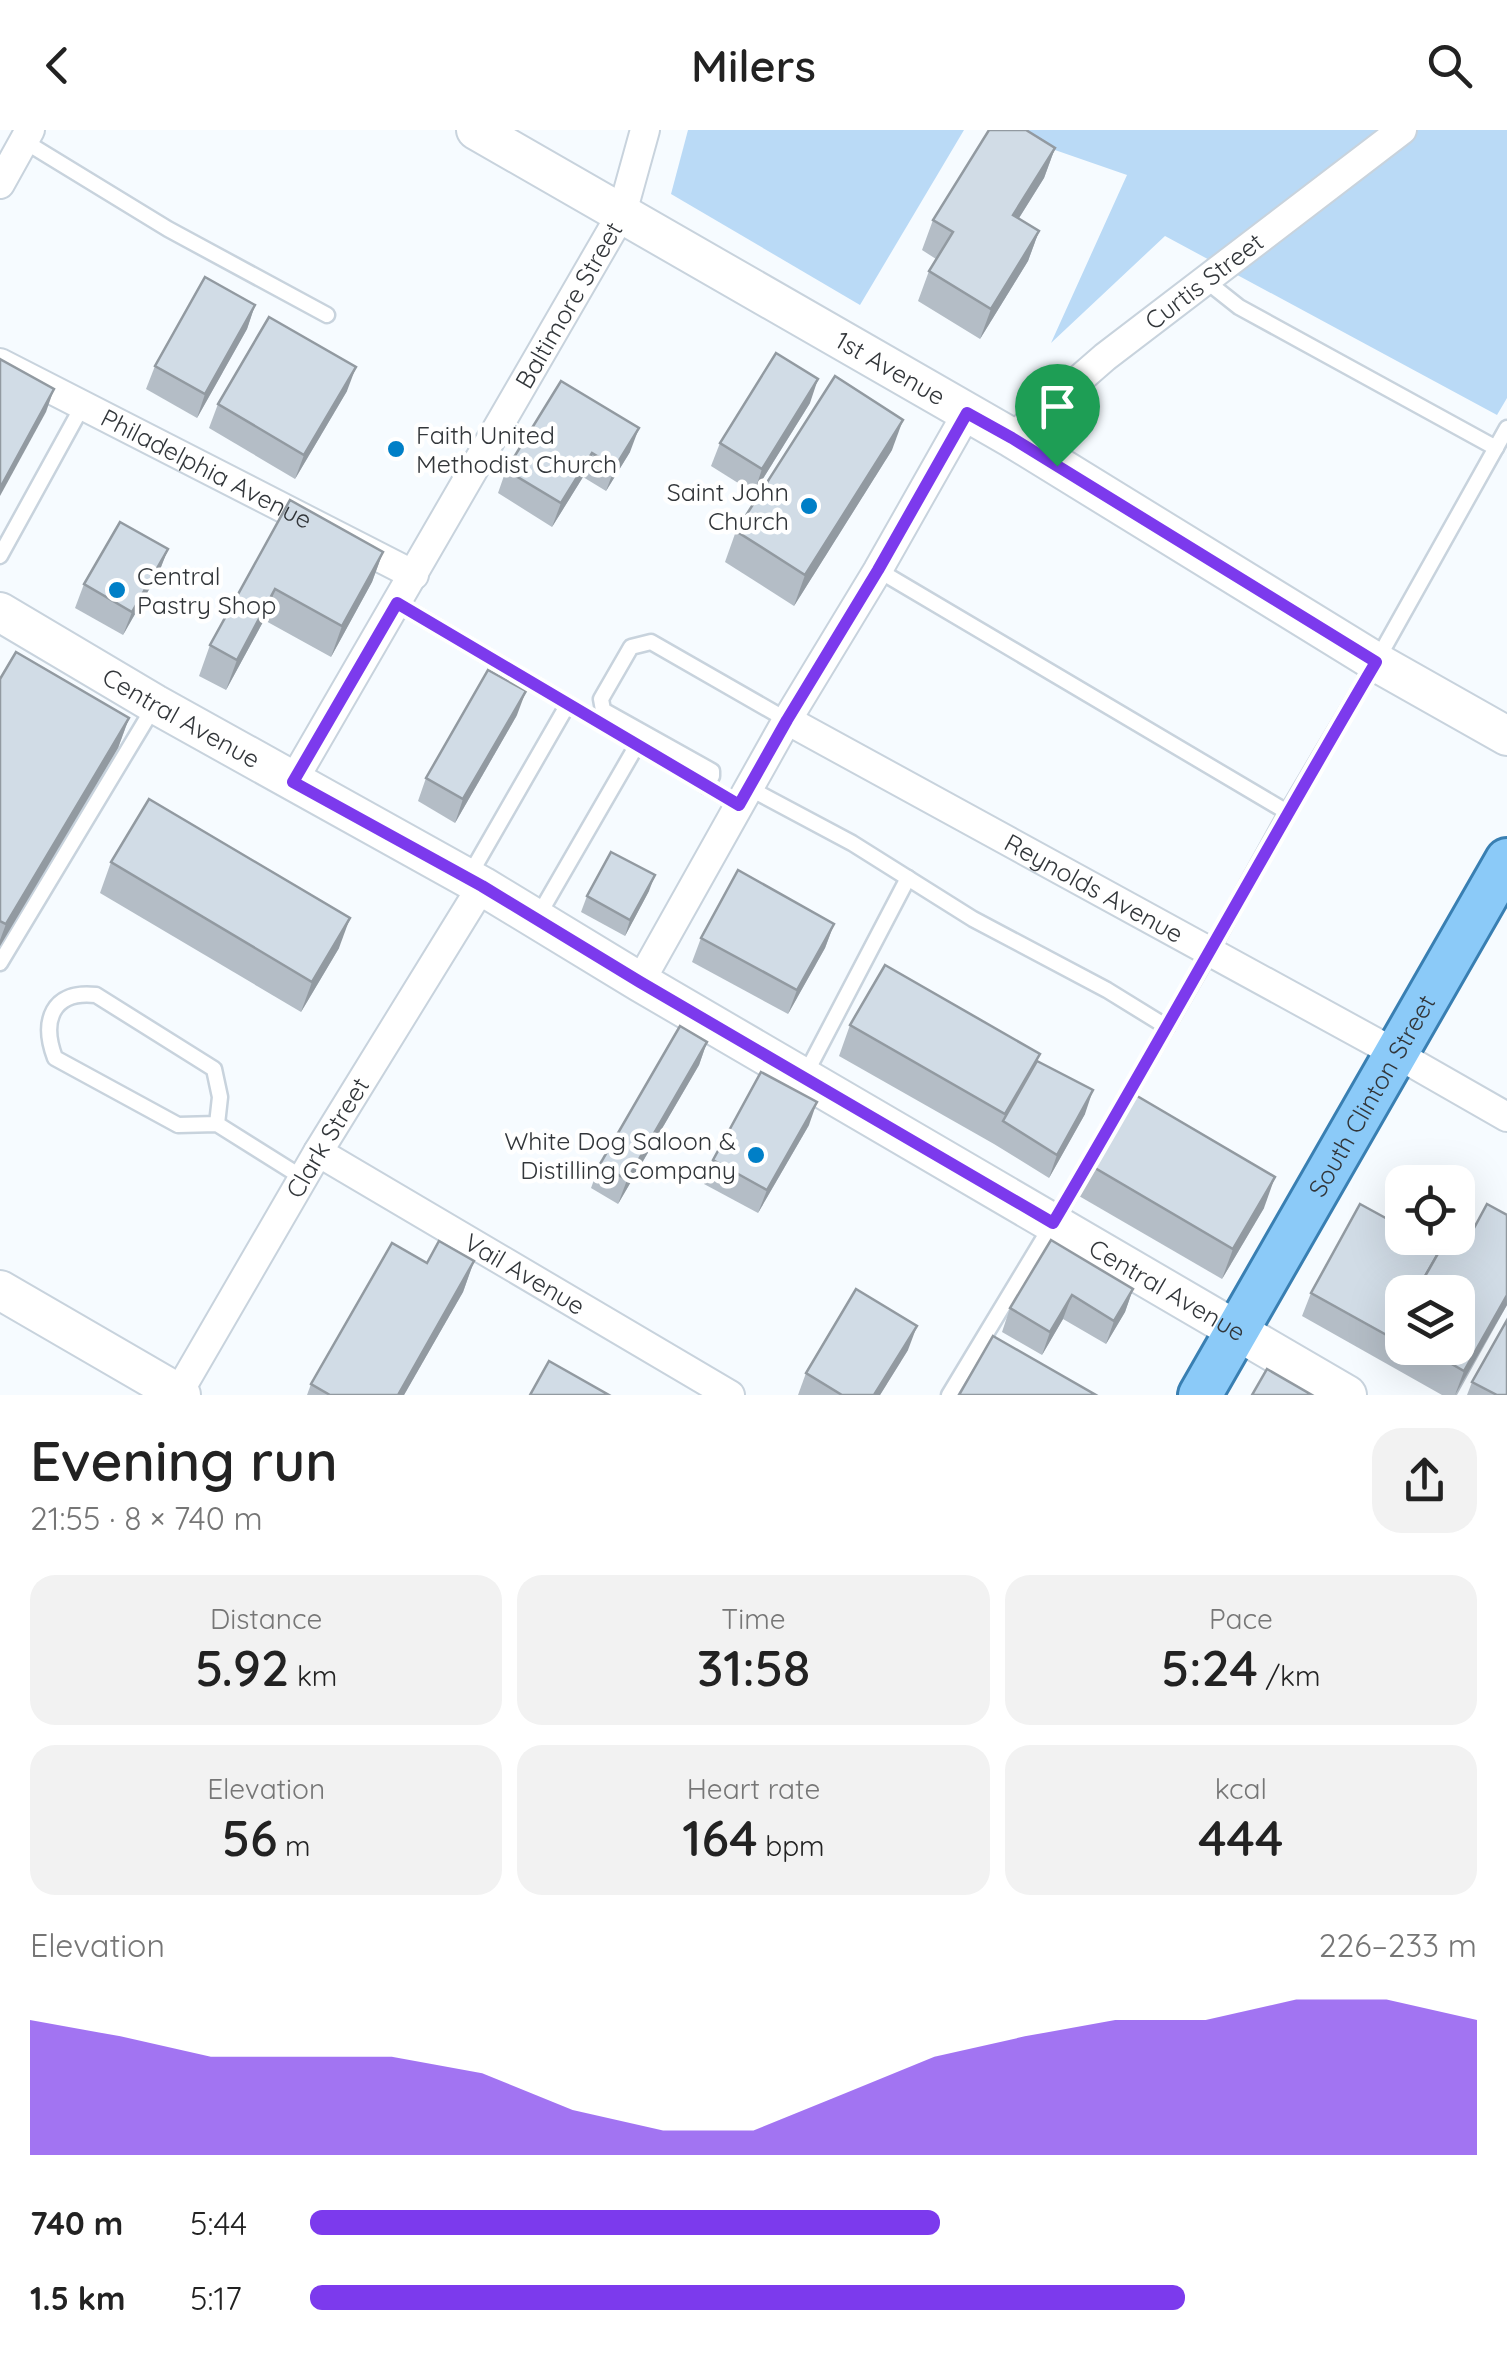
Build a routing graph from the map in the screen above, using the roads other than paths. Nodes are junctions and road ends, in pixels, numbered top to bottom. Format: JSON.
{"nodes":[{"id":1,"x":476,"y":130,"type":"edge"},
{"id":2,"x":646,"y":130,"type":"edge"},
{"id":3,"x":1402,"y":130,"type":"edge"},
{"id":4,"x":27,"y":135,"type":"edge"},
{"id":5,"x":0,"y":184,"type":"edge"},
{"id":6,"x":622,"y":214,"type":"junction"},
{"id":7,"x":1206,"y":280,"type":"junction"},
{"id":8,"x":327,"y":315,"type":"dead end"},
{"id":9,"x":0,"y":362,"type":"edge"},
{"id":10,"x":83,"y":405,"type":"junction"},
{"id":11,"x":967,"y":413,"type":"junction"},
{"id":12,"x":1507,"y":428,"type":"edge"},
{"id":13,"x":1012,"y":438,"type":"junction"},
{"id":14,"x":1496,"y":448,"type":"junction"},
{"id":15,"x":0,"y":556,"type":"edge"},
{"id":16,"x":878,"y":570,"type":"junction"},
{"id":17,"x":414,"y":575,"type":"junction"},
{"id":18,"x":397,"y":603,"type":"junction"},
{"id":19,"x":0,"y":612,"type":"edge"},
{"id":20,"x":1376,"y":662,"type":"junction"},
{"id":21,"x":155,"y":704,"type":"junction"},
{"id":22,"x":568,"y":704,"type":"junction"},
{"id":23,"x":787,"y":720,"type":"junction"},
{"id":24,"x":1507,"y":736,"type":"edge"},
{"id":25,"x":640,"y":739,"type":"junction"},
{"id":26,"x":293,"y":782,"type":"junction"},
{"id":27,"x":744,"y":797,"type":"junction"},
{"id":28,"x":1287,"y":812,"type":"junction"},
{"id":29,"x":1507,"y":860,"type":"edge"},
{"id":30,"x":908,"y":878,"type":"junction"},
{"id":31,"x":475,"y":883,"type":"junction"},
{"id":32,"x":536,"y":919,"type":"junction"},
{"id":33,"x":1210,"y":952,"type":"junction"},
{"id":34,"x":0,"y":962,"type":"edge"},
{"id":35,"x":640,"y":982,"type":"junction"},
{"id":36,"x":1166,"y":1027,"type":"junction"},
{"id":37,"x":1395,"y":1053,"type":"junction"},
{"id":38,"x":804,"y":1078,"type":"junction"},
{"id":39,"x":1507,"y":1118,"type":"edge"},
{"id":40,"x":217,"y":1124,"type":"junction"},
{"id":41,"x":318,"y":1152,"type":"junction"},
{"id":42,"x":303,"y":1178,"type":"junction"},
{"id":43,"x":1053,"y":1223,"type":"junction"},
{"id":44,"x":0,"y":1290,"type":"edge"},
{"id":45,"x":1237,"y":1332,"type":"junction"},
{"id":46,"x":714,"y":1391,"type":"edge"},
{"id":47,"x":178,"y":1394,"type":"edge"},
{"id":48,"x":949,"y":1395,"type":"edge"},
{"id":49,"x":1200,"y":1395,"type":"edge"},
{"id":50,"x":1346,"y":1395,"type":"edge"}],
"edges":[{"from":1,"to":6,"type":"street","name":"1st Avenue"},
{"from":2,"to":6,"type":"street","name":"Baltimore Street"},
{"from":3,"to":7,"type":"street","name":"Curtis Street"},
{"from":4,"to":5,"type":"street"},
{"from":4,"to":8,"type":"lane"},
{"from":6,"to":11,"type":"street","name":"1st Avenue"},
{"from":6,"to":17,"type":"street","name":"Baltimore Street"},
{"from":7,"to":13,"type":"street","name":"Curtis Street"},
{"from":7,"to":14,"type":"lane"},
{"from":9,"to":10,"type":"street","name":"Philadelphia Avenue"},
{"from":10,"to":15,"type":"lane"},
{"from":10,"to":17,"type":"street","name":"Philadelphia Avenue"},
{"from":11,"to":13,"type":"street","name":"1st Avenue"},
{"from":11,"to":16,"type":"street"},
{"from":12,"to":14,"type":"lane"},
{"from":13,"to":20,"type":"street","name":"1st Avenue"},
{"from":14,"to":20,"type":"lane"},
{"from":16,"to":23,"type":"street"},
{"from":16,"to":28,"type":"lane"},
{"from":17,"to":18,"type":"street","name":"Baltimore Street"},
{"from":18,"to":22,"type":"lane"},
{"from":18,"to":26,"type":"street","name":"Baltimore Street"},
{"from":19,"to":21,"type":"street","name":"Central Avenue"},
{"from":20,"to":24,"type":"street","name":"1st Avenue"},
{"from":20,"to":28,"type":"lane"},
{"from":21,"to":26,"type":"street","name":"Central Avenue"},
{"from":21,"to":34,"type":"lane"},
{"from":22,"to":25,"type":"lane"},
{"from":22,"to":31,"type":"lane"},
{"from":23,"to":25,"type":"lane"},
{"from":23,"to":27,"type":"street"},
{"from":23,"to":33,"type":"street","name":"Reynolds Avenue"},
{"from":25,"to":27,"type":"lane"},
{"from":25,"to":32,"type":"lane"},
{"from":26,"to":31,"type":"street","name":"Central Avenue"},
{"from":27,"to":30,"type":"lane"},
{"from":27,"to":35,"type":"street"},
{"from":28,"to":33,"type":"lane"},
{"from":29,"to":37,"type":"main road","name":"South Clinton Street"},
{"from":30,"to":36,"type":"lane"},
{"from":30,"to":38,"type":"lane"},
{"from":31,"to":32,"type":"street","name":"Central Avenue"},
{"from":31,"to":41,"type":"street","name":"Clark Street"},
{"from":32,"to":35,"type":"street","name":"Central Avenue"},
{"from":33,"to":36,"type":"lane"},
{"from":33,"to":37,"type":"street","name":"Reynolds Avenue"},
{"from":35,"to":38,"type":"street","name":"Central Avenue"},
{"from":36,"to":43,"type":"lane"},
{"from":37,"to":39,"type":"street","name":"Reynolds Avenue"},
{"from":37,"to":45,"type":"main road","name":"South Clinton Street"},
{"from":38,"to":43,"type":"street","name":"Central Avenue"},
{"from":40,"to":40,"type":"lane"},
{"from":40,"to":42,"type":"lane"},
{"from":41,"to":42,"type":"street","name":"Clark Street"},
{"from":41,"to":46,"type":"street","name":"Vail Avenue"},
{"from":42,"to":47,"type":"street","name":"Clark Street"},
{"from":43,"to":45,"type":"street","name":"Central Avenue"},
{"from":43,"to":48,"type":"lane"},
{"from":44,"to":47,"type":"street"},
{"from":45,"to":49,"type":"main road","name":"South Clinton Street"},
{"from":45,"to":50,"type":"street","name":"Central Avenue"}]}
